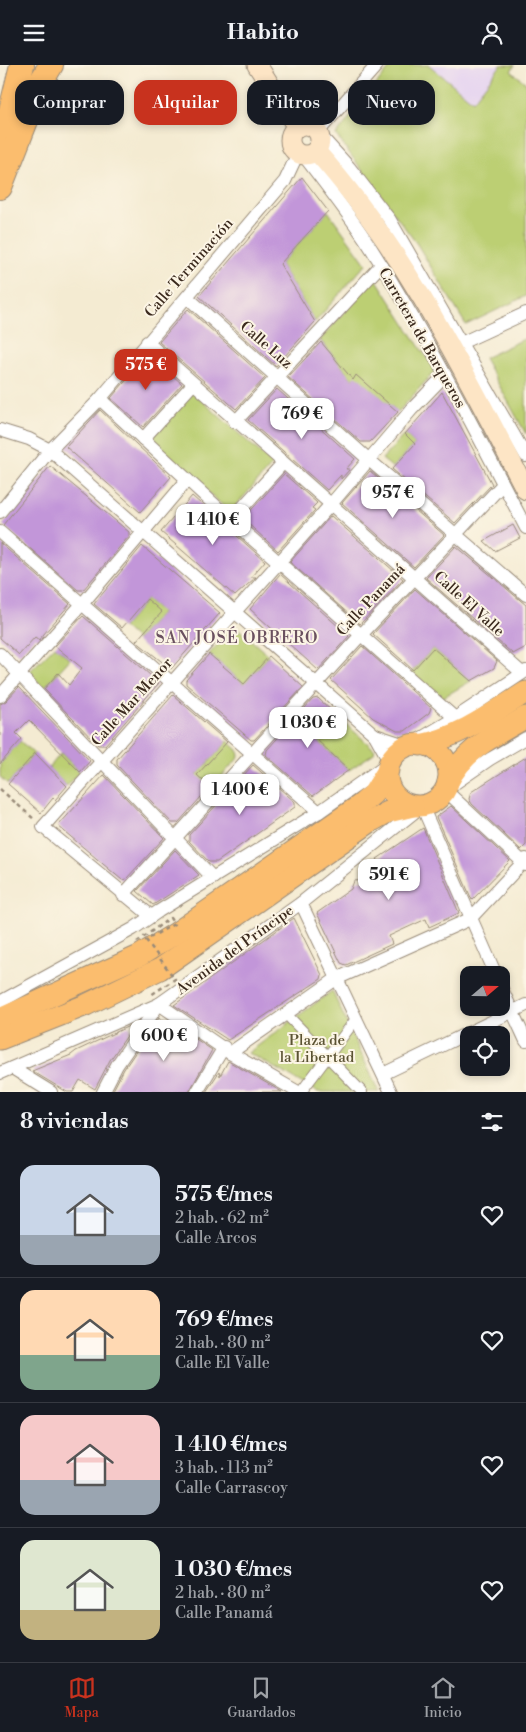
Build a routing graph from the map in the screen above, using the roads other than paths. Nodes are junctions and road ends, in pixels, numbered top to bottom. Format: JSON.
{"nodes":[{"id":1,"x":22,"y":65,"type":"edge"},
{"id":2,"x":51,"y":65,"type":"edge"},
{"id":3,"x":257,"y":65,"type":"edge"},
{"id":4,"x":377,"y":65,"type":"edge"},
{"id":5,"x":298,"y":127,"type":"junction"},
{"id":6,"x":311,"y":145,"type":"junction"},
{"id":7,"x":0,"y":156,"type":"edge"},
{"id":8,"x":0,"y":187,"type":"edge"},
{"id":9,"x":381,"y":265,"type":"junction"},
{"id":10,"x":187,"y":297,"type":"junction"},
{"id":11,"x":526,"y":313,"type":"edge"},
{"id":12,"x":147,"y":342,"type":"junction"},
{"id":13,"x":461,"y":343,"type":"junction"},
{"id":14,"x":445,"y":375,"type":"junction"},
{"id":15,"x":278,"y":377,"type":"junction"},
{"id":16,"x":193,"y":384,"type":"junction"},
{"id":17,"x":100,"y":399,"type":"junction"},
{"id":18,"x":235,"y":422,"type":"junction"},
{"id":19,"x":0,"y":430,"type":"edge"},
{"id":20,"x":143,"y":439,"type":"junction"},
{"id":21,"x":50,"y":451,"type":"junction"},
{"id":22,"x":526,"y":456,"type":"edge"},
{"id":23,"x":368,"y":459,"type":"junction"},
{"id":24,"x":283,"y":463,"type":"junction"},
{"id":25,"x":187,"y":480,"type":"junction"},
{"id":26,"x":504,"y":484,"type":"junction"},
{"id":27,"x":526,"y":491,"type":"edge"},
{"id":28,"x":332,"y":503,"type":"junction"},
{"id":29,"x":0,"y":512,"type":"edge"},
{"id":30,"x":231,"y":520,"type":"junction"},
{"id":31,"x":526,"y":528,"type":"edge"},
{"id":32,"x":0,"y":532,"type":"edge"},
{"id":33,"x":142,"y":532,"type":"junction"},
{"id":34,"x":456,"y":534,"type":"junction"},
{"id":35,"x":279,"y":562,"type":"junction"},
{"id":36,"x":415,"y":577,"type":"junction"},
{"id":37,"x":526,"y":595,"type":"edge"},
{"id":38,"x":83,"y":603,"type":"junction"},
{"id":39,"x":234,"y":611,"type":"junction"},
{"id":40,"x":360,"y":636,"type":"junction"},
{"id":41,"x":0,"y":654,"type":"edge"},
{"id":42,"x":20,"y":673,"type":"junction"},
{"id":43,"x":525,"y":679,"type":"edge"},
{"id":44,"x":171,"y":683,"type":"junction"},
{"id":45,"x":317,"y":684,"type":"junction"},
{"id":46,"x":0,"y":696,"type":"edge"},
{"id":47,"x":526,"y":717,"type":"edge"},
{"id":48,"x":455,"y":718,"type":"junction"},
{"id":49,"x":375,"y":735,"type":"junction"},
{"id":50,"x":526,"y":738,"type":"edge"},
{"id":51,"x":414,"y":745,"type":"junction"},
{"id":52,"x":252,"y":754,"type":"junction"},
{"id":53,"x":101,"y":760,"type":"junction"},
{"id":54,"x":389,"y":766,"type":"junction"},
{"id":55,"x":446,"y":786,"type":"junction"},
{"id":56,"x":417,"y":806,"type":"junction"},
{"id":57,"x":319,"y":812,"type":"junction"},
{"id":58,"x":177,"y":838,"type":"junction"},
{"id":59,"x":525,"y":862,"type":"edge"},
{"id":60,"x":214,"y":878,"type":"junction"},
{"id":61,"x":123,"y":895,"type":"junction"},
{"id":62,"x":301,"y":903,"type":"junction"},
{"id":63,"x":151,"y":916,"type":"junction"},
{"id":64,"x":470,"y":919,"type":"junction"},
{"id":65,"x":492,"y":966,"type":"edge"},
{"id":66,"x":336,"y":979,"type":"junction"},
{"id":67,"x":155,"y":1000,"type":"junction"},
{"id":68,"x":0,"y":1003,"type":"edge"},
{"id":69,"x":526,"y":1005,"type":"edge"},
{"id":70,"x":510,"y":1007,"type":"edge"},
{"id":71,"x":512,"y":1011,"type":"junction"},
{"id":72,"x":286,"y":1014,"type":"junction"},
{"id":73,"x":0,"y":1019,"type":"edge"},
{"id":74,"x":356,"y":1019,"type":"junction"},
{"id":75,"x":0,"y":1039,"type":"edge"},
{"id":76,"x":526,"y":1041,"type":"edge"},
{"id":77,"x":227,"y":1050,"type":"junction"},
{"id":78,"x":328,"y":1057,"type":"junction"},
{"id":79,"x":12,"y":1068,"type":"junction"},
{"id":80,"x":0,"y":1073,"type":"edge"},
{"id":81,"x":383,"y":1074,"type":"junction"},
{"id":82,"x":51,"y":1092,"type":"edge"},
{"id":83,"x":103,"y":1092,"type":"edge"},
{"id":84,"x":197,"y":1092,"type":"edge"},
{"id":85,"x":299,"y":1092,"type":"edge"},
{"id":86,"x":362,"y":1092,"type":"edge"},
{"id":87,"x":391,"y":1092,"type":"edge"}],
"edges":[{"from":1,"to":7,"type":"highway"},
{"from":2,"to":8,"type":"highway"},
{"from":3,"to":5,"type":"main road"},
{"from":4,"to":6,"type":"street","name":"Calle Terminación"},
{"from":5,"to":6,"type":"main road"},
{"from":5,"to":6,"type":"main road"},
{"from":6,"to":9,"type":"street","name":"Carretera de Barqueros"},
{"from":6,"to":10,"type":"street","name":"Calle Terminación"},
{"from":6,"to":13,"type":"street","name":"Carretera de Barqueros"},
{"from":6,"to":27,"type":"main road","name":"Carretera de Barqueros"},
{"from":9,"to":14,"type":"street","name":"Carretera de Barqueros"},
{"from":9,"to":15,"type":"street"},
{"from":10,"to":12,"type":"street","name":"Calle Terminación"},
{"from":10,"to":15,"type":"street","name":"Calle Luz"},
{"from":11,"to":13,"type":"street"},
{"from":12,"to":16,"type":"street","name":"Calle El Valle"},
{"from":12,"to":17,"type":"street","name":"Calle Terminación"},
{"from":13,"to":22,"type":"street","name":"Carretera de Barqueros"},
{"from":14,"to":23,"type":"street","name":"Calle Mar Menor"},
{"from":14,"to":26,"type":"street","name":"Carretera de Barqueros"},
{"from":15,"to":18,"type":"street"},
{"from":15,"to":23,"type":"street","name":"Calle Luz"},
{"from":16,"to":18,"type":"street","name":"Calle El Valle"},
{"from":16,"to":20,"type":"street"},
{"from":17,"to":20,"type":"street"},
{"from":17,"to":21,"type":"street","name":"Calle Terminación"},
{"from":18,"to":24,"type":"street","name":"Calle El Valle"},
{"from":19,"to":21,"type":"street"},
{"from":20,"to":25,"type":"street"},
{"from":21,"to":29,"type":"street","name":"Calle Terminación"},
{"from":21,"to":33,"type":"street"},
{"from":23,"to":28,"type":"street","name":"Calle Mar Menor"},
{"from":23,"to":34,"type":"street","name":"Calle Luz"},
{"from":24,"to":28,"type":"street","name":"Calle El Valle"},
{"from":24,"to":30,"type":"street"},
{"from":25,"to":30,"type":"street"},
{"from":25,"to":33,"type":"street"},
{"from":26,"to":31,"type":"street","name":"Carretera de Barqueros"},
{"from":26,"to":34,"type":"street","name":"Calle Panamá"},
{"from":28,"to":35,"type":"street","name":"Calle Mar Menor"},
{"from":28,"to":36,"type":"street","name":"Calle El Valle"},
{"from":30,"to":35,"type":"street"},
{"from":32,"to":38,"type":"street"},
{"from":33,"to":38,"type":"street"},
{"from":33,"to":39,"type":"street"},
{"from":34,"to":36,"type":"street","name":"Calle Panamá"},
{"from":34,"to":37,"type":"street","name":"Calle Luz"},
{"from":35,"to":39,"type":"street","name":"Calle Mar Menor"},
{"from":35,"to":40,"type":"street"},
{"from":36,"to":40,"type":"street","name":"Calle Panamá"},
{"from":36,"to":43,"type":"street","name":"Calle El Valle"},
{"from":38,"to":42,"type":"street"},
{"from":38,"to":44,"type":"street"},
{"from":39,"to":44,"type":"street","name":"Calle Mar Menor"},
{"from":39,"to":45,"type":"street"},
{"from":40,"to":45,"type":"street","name":"Calle Panamá"},
{"from":40,"to":48,"type":"street"},
{"from":41,"to":42,"type":"street"},
{"from":42,"to":46,"type":"street"},
{"from":42,"to":53,"type":"street"},
{"from":43,"to":48,"type":"street"},
{"from":43,"to":51,"type":"main road"},
{"from":44,"to":52,"type":"street"},
{"from":44,"to":53,"type":"street","name":"Calle Mar Menor"},
{"from":45,"to":49,"type":"street"},
{"from":45,"to":52,"type":"street","name":"Calle Panamá"},
{"from":47,"to":55,"type":"main road"},
{"from":48,"to":51,"type":"street"},
{"from":49,"to":51,"type":"street"},
{"from":49,"to":54,"type":"street"},
{"from":50,"to":55,"type":"street"},
{"from":51,"to":54,"type":"main road"},
{"from":51,"to":55,"type":"main road"},
{"from":52,"to":57,"type":"street"},
{"from":52,"to":58,"type":"street","name":"Calle Panamá"},
{"from":53,"to":58,"type":"street"},
{"from":53,"to":61,"type":"street","name":"Calle Mar Menor"},
{"from":54,"to":56,"type":"main road"},
{"from":54,"to":57,"type":"street"},
{"from":54,"to":73,"type":"main road"},
{"from":55,"to":56,"type":"main road"},
{"from":55,"to":59,"type":"street"},
{"from":56,"to":62,"type":"street","name":"Avenida del Príncipe"},
{"from":56,"to":64,"type":"street"},
{"from":56,"to":75,"type":"main road","name":"Avenida del Príncipe"},
{"from":57,"to":60,"type":"street"},
{"from":58,"to":60,"type":"street"},
{"from":58,"to":61,"type":"street","name":"Calle Panamá"},
{"from":59,"to":64,"type":"street"},
{"from":60,"to":63,"type":"street"},
{"from":61,"to":63,"type":"street"},
{"from":62,"to":66,"type":"street"},
{"from":62,"to":67,"type":"street","name":"Avenida del Príncipe"},
{"from":63,"to":68,"type":"street"},
{"from":64,"to":65,"type":"street"},
{"from":64,"to":66,"type":"street"},
{"from":66,"to":72,"type":"street"},
{"from":66,"to":74,"type":"street"},
{"from":67,"to":77,"type":"street"},
{"from":67,"to":79,"type":"street","name":"Avenida del Príncipe"},
{"from":67,"to":83,"type":"street"},
{"from":69,"to":71,"type":"street"},
{"from":70,"to":71,"type":"street"},
{"from":71,"to":76,"type":"street"},
{"from":71,"to":81,"type":"street"},
{"from":72,"to":77,"type":"street"},
{"from":72,"to":78,"type":"street"},
{"from":74,"to":78,"type":"street"},
{"from":74,"to":81,"type":"street"},
{"from":77,"to":84,"type":"street"},
{"from":77,"to":85,"type":"street"},
{"from":78,"to":85,"type":"street"},
{"from":78,"to":86,"type":"street"},
{"from":79,"to":80,"type":"street","name":"Avenida del Príncipe"},
{"from":79,"to":82,"type":"street"},
{"from":81,"to":87,"type":"street"}]}
